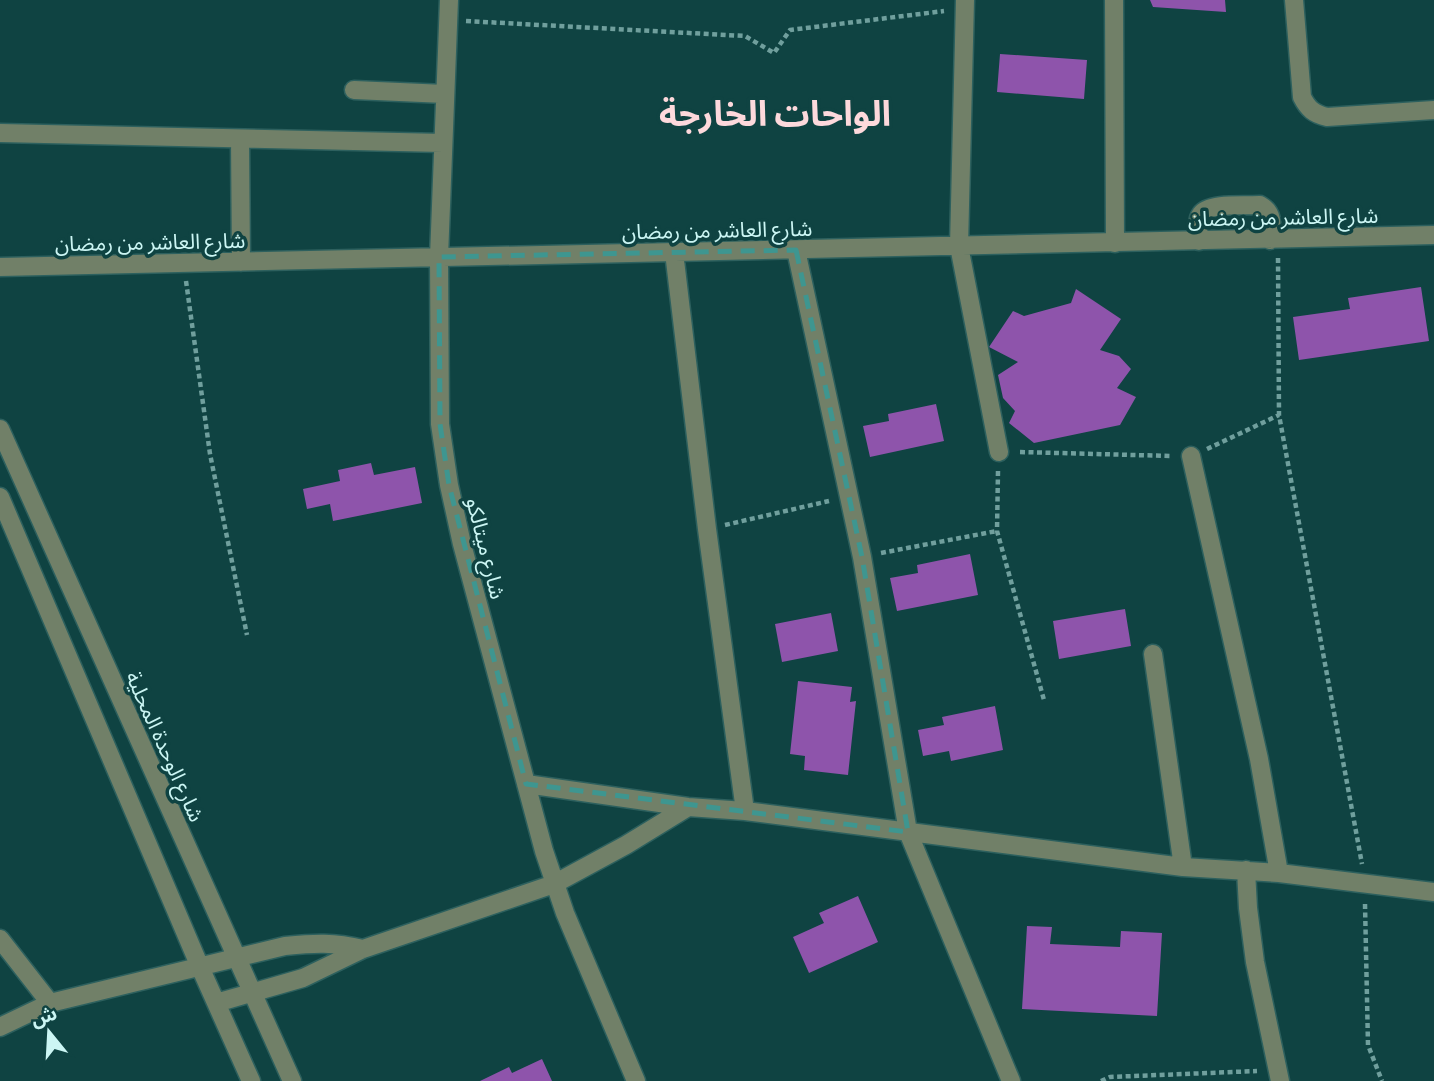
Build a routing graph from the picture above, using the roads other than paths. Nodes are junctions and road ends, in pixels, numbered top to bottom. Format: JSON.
{"nodes":[{"id":1,"x":449,"y":0,"type":"edge"},
{"id":2,"x":1114,"y":0,"type":"edge"},
{"id":3,"x":1294,"y":0,"type":"edge"},
{"id":4,"x":965,"y":4,"type":"edge"},
{"id":5,"x":354,"y":90,"type":"dead end"},
{"id":6,"x":445,"y":94,"type":"junction"},
{"id":7,"x":1434,"y":110,"type":"edge"},
{"id":8,"x":0,"y":134,"type":"edge"},
{"id":9,"x":240,"y":139,"type":"junction"},
{"id":10,"x":443,"y":143,"type":"junction"},
{"id":11,"x":1434,"y":235,"type":"edge"},
{"id":12,"x":1274,"y":239,"type":"junction"},
{"id":13,"x":1199,"y":241,"type":"junction"},
{"id":14,"x":1115,"y":243,"type":"junction"},
{"id":15,"x":959,"y":246,"type":"junction"},
{"id":16,"x":796,"y":250,"type":"junction"},
{"id":17,"x":674,"y":252,"type":"junction"},
{"id":18,"x":439,"y":257,"type":"junction"},
{"id":19,"x":241,"y":262,"type":"junction"},
{"id":20,"x":0,"y":267,"type":"edge"},
{"id":21,"x":0,"y":429,"type":"edge"},
{"id":22,"x":999,"y":452,"type":"road end"},
{"id":23,"x":1191,"y":456,"type":"road end"},
{"id":24,"x":0,"y":497,"type":"edge"},
{"id":25,"x":1153,"y":654,"type":"dead end"},
{"id":26,"x":526,"y":784,"type":"junction"},
{"id":27,"x":688,"y":807,"type":"junction"},
{"id":28,"x":745,"y":811,"type":"junction"},
{"id":29,"x":908,"y":832,"type":"junction"},
{"id":30,"x":1183,"y":867,"type":"junction"},
{"id":31,"x":1246,"y":870,"type":"junction"},
{"id":32,"x":1279,"y":873,"type":"junction"},
{"id":33,"x":555,"y":884,"type":"junction"},
{"id":34,"x":1434,"y":892,"type":"edge"},
{"id":35,"x":0,"y":939,"type":"edge"},
{"id":36,"x":363,"y":949,"type":"junction"},
{"id":37,"x":236,"y":958,"type":"junction"},
{"id":38,"x":200,"y":967,"type":"junction"},
{"id":39,"x":252,"y":992,"type":"junction"},
{"id":40,"x":50,"y":1003,"type":"junction"},
{"id":41,"x":216,"y":1003,"type":"junction"},
{"id":42,"x":0,"y":1027,"type":"edge"},
{"id":43,"x":1279,"y":1076,"type":"edge"},
{"id":44,"x":251,"y":1081,"type":"edge"},
{"id":45,"x":292,"y":1081,"type":"edge"},
{"id":46,"x":636,"y":1081,"type":"edge"},
{"id":47,"x":1012,"y":1081,"type":"edge"}],
"edges":[{"from":1,"to":6,"type":"street","name":"شارع ميتالكو"},
{"from":2,"to":14,"type":"street"},
{"from":3,"to":7,"type":"street"},
{"from":4,"to":15,"type":"street"},
{"from":5,"to":6,"type":"street"},
{"from":6,"to":10,"type":"street","name":"شارع ميتالكو"},
{"from":8,"to":9,"type":"street"},
{"from":9,"to":10,"type":"street"},
{"from":9,"to":19,"type":"street"},
{"from":10,"to":18,"type":"street","name":"شارع ميتالكو"},
{"from":11,"to":12,"type":"street","name":"شارع العاشر من رمضان"},
{"from":12,"to":13,"type":"street","name":"شارع العاشر من رمضان"},
{"from":12,"to":13,"type":"street"},
{"from":13,"to":14,"type":"street","name":"شارع العاشر من رمضان"},
{"from":14,"to":15,"type":"street","name":"شارع العاشر من رمضان"},
{"from":15,"to":16,"type":"street","name":"شارع العاشر من رمضان"},
{"from":15,"to":22,"type":"street"},
{"from":16,"to":17,"type":"street","name":"شارع العاشر من رمضان"},
{"from":16,"to":29,"type":"street"},
{"from":17,"to":18,"type":"street","name":"شارع العاشر من رمضان"},
{"from":17,"to":28,"type":"street"},
{"from":18,"to":19,"type":"street","name":"شارع العاشر من رمضان"},
{"from":18,"to":26,"type":"street","name":"شارع ميتالكو"},
{"from":19,"to":20,"type":"street","name":"شارع العاشر من رمضان"},
{"from":21,"to":37,"type":"street","name":"شارع الوحدة المحلية"},
{"from":23,"to":32,"type":"street"},
{"from":24,"to":38,"type":"street"},
{"from":25,"to":30,"type":"street"},
{"from":26,"to":27,"type":"street"},
{"from":26,"to":33,"type":"street","name":"شارع ميتالكو"},
{"from":27,"to":28,"type":"street"},
{"from":27,"to":33,"type":"street"},
{"from":28,"to":29,"type":"street"},
{"from":29,"to":30,"type":"street"},
{"from":29,"to":47,"type":"street"},
{"from":30,"to":31,"type":"street"},
{"from":31,"to":32,"type":"street"},
{"from":31,"to":43,"type":"street"},
{"from":32,"to":34,"type":"street"},
{"from":33,"to":36,"type":"street"},
{"from":33,"to":46,"type":"street","name":"شارع ميتالكو"},
{"from":35,"to":40,"type":"street"},
{"from":36,"to":37,"type":"street"},
{"from":36,"to":39,"type":"street"},
{"from":37,"to":38,"type":"street"},
{"from":37,"to":39,"type":"street","name":"شارع الوحدة المحلية"},
{"from":38,"to":40,"type":"street"},
{"from":38,"to":41,"type":"street"},
{"from":39,"to":41,"type":"street"},
{"from":39,"to":45,"type":"street","name":"شارع الوحدة المحلية"},
{"from":40,"to":42,"type":"street"},
{"from":41,"to":44,"type":"street"}]}
